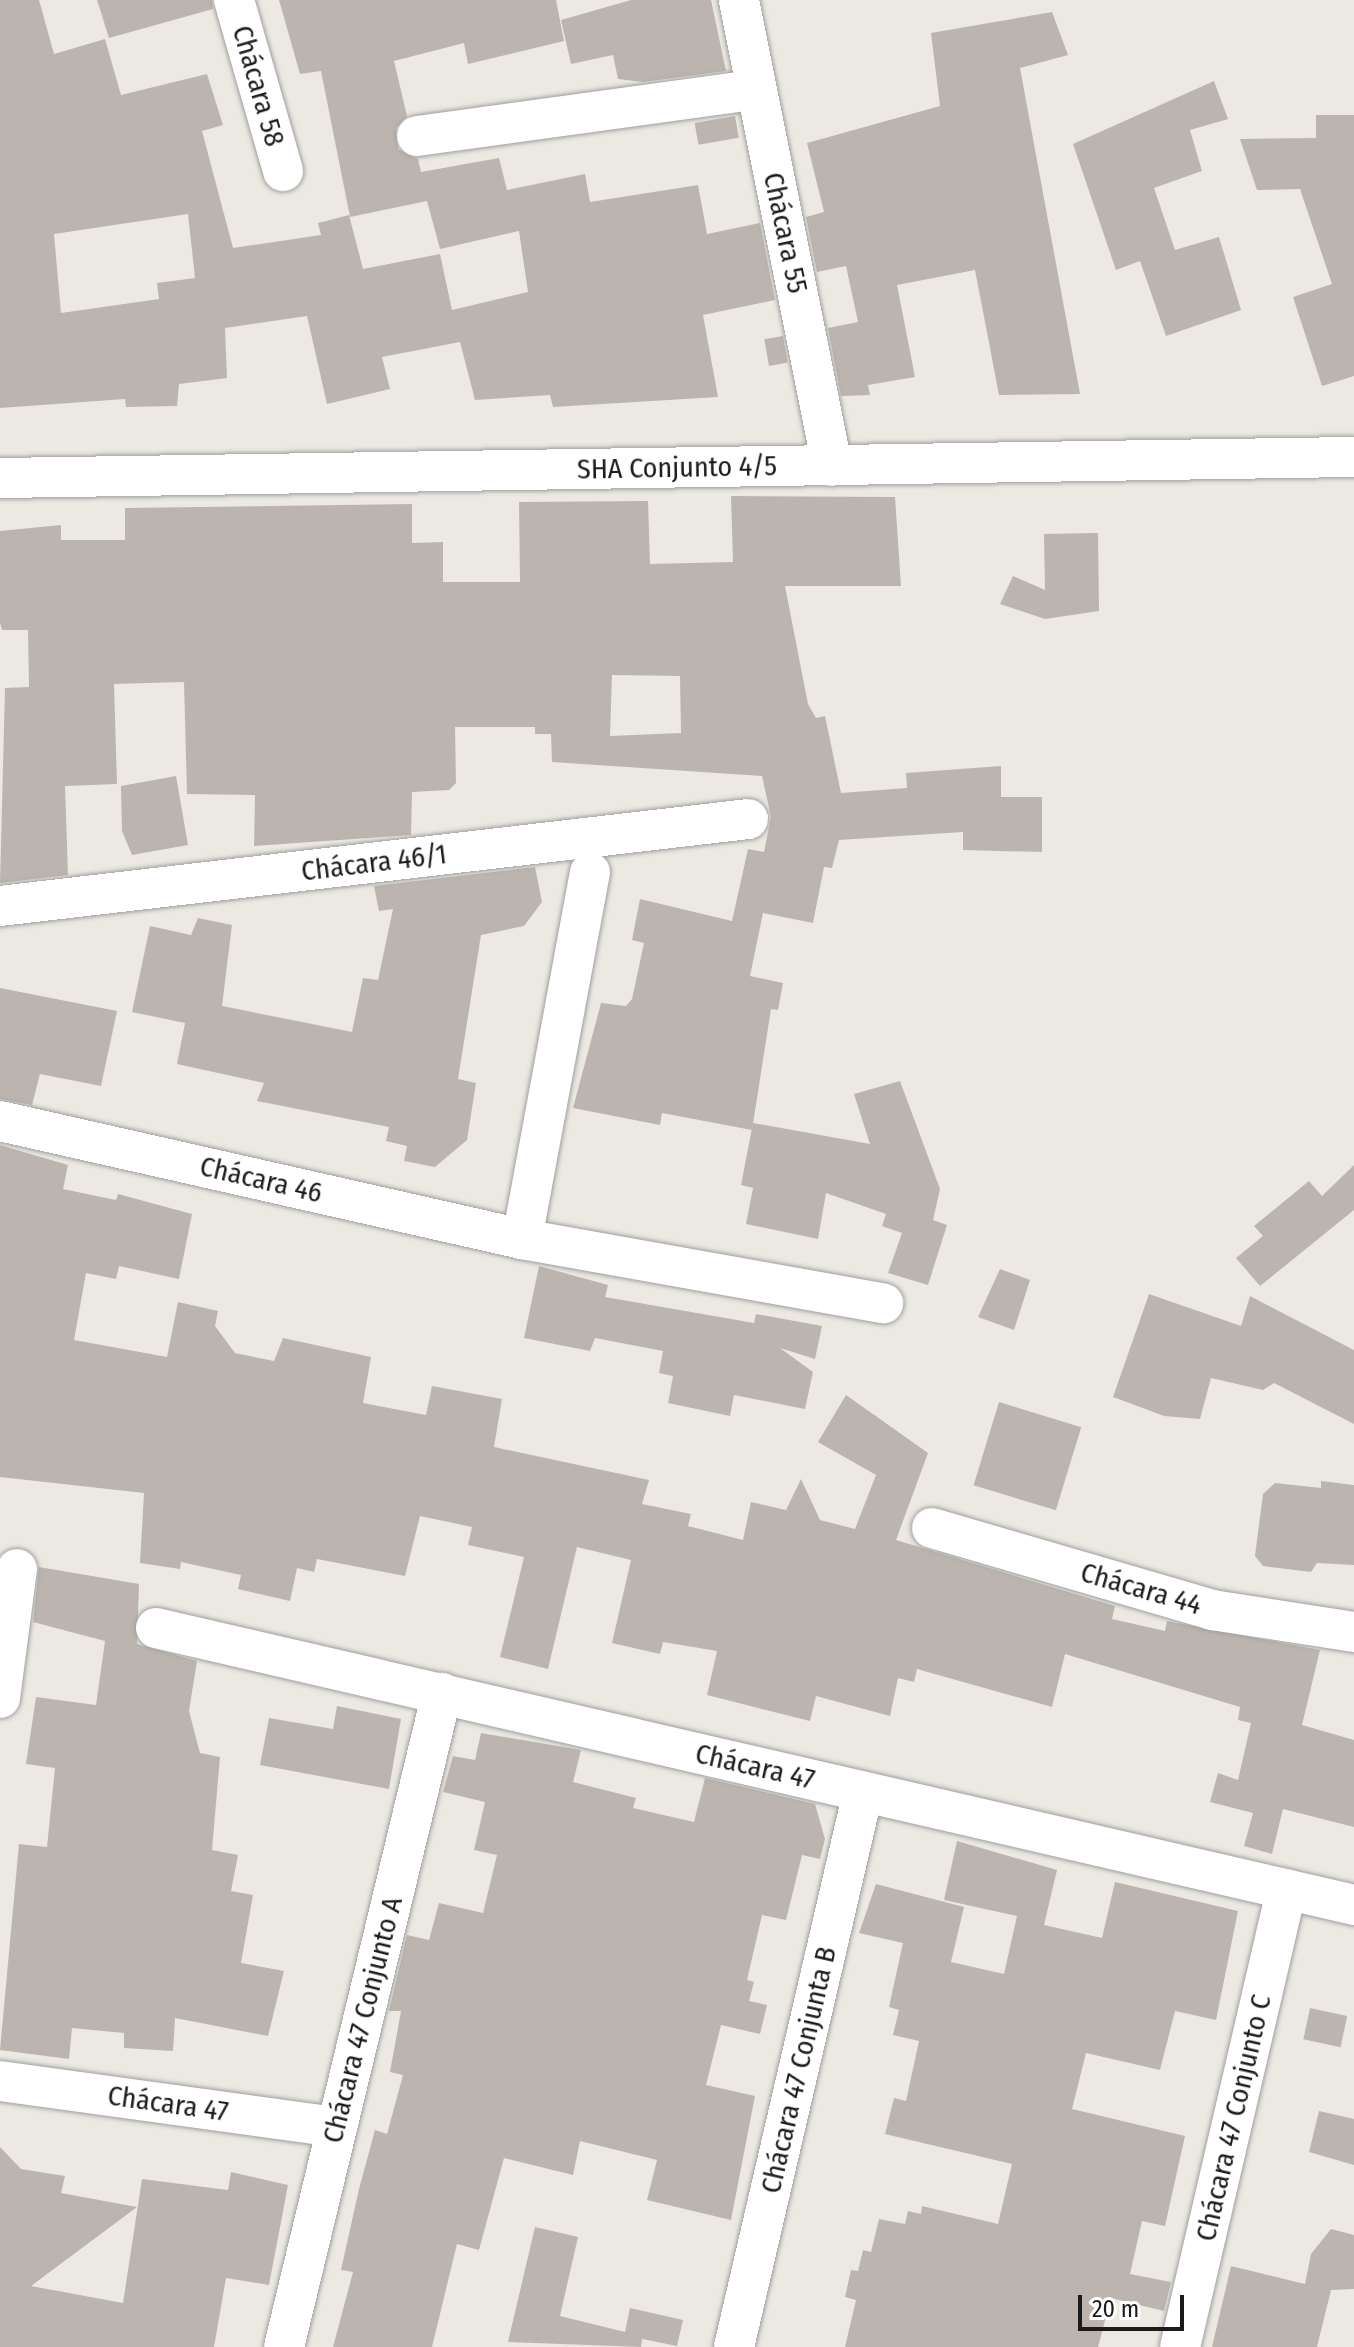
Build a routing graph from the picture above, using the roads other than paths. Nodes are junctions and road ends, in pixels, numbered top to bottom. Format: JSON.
{"nodes":[{"id":1,"x":234,"y":0,"type":"edge"},
{"id":2,"x":739,"y":0,"type":"edge"},
{"id":3,"x":755,"y":90,"type":"junction"},
{"id":4,"x":417,"y":136,"type":"dead end"},
{"id":5,"x":283,"y":171,"type":"dead end"},
{"id":6,"x":1354,"y":457,"type":"edge"},
{"id":7,"x":832,"y":466,"type":"junction"},
{"id":8,"x":0,"y":478,"type":"edge"},
{"id":9,"x":748,"y":819,"type":"dead end"},
{"id":10,"x":590,"y":872,"type":"dead end"},
{"id":11,"x":0,"y":906,"type":"edge"},
{"id":12,"x":0,"y":1121,"type":"edge"},
{"id":13,"x":522,"y":1239,"type":"junction"},
{"id":14,"x":883,"y":1303,"type":"dead end"},
{"id":15,"x":932,"y":1528,"type":"dead end"},
{"id":16,"x":17,"y":1569,"type":"dead end"},
{"id":17,"x":156,"y":1628,"type":"dead end"},
{"id":18,"x":1354,"y":1632,"type":"edge"},
{"id":19,"x":442,"y":1693,"type":"junction"},
{"id":20,"x":0,"y":1698,"type":"edge"},
{"id":21,"x":863,"y":1792,"type":"junction"},
{"id":22,"x":1287,"y":1889,"type":"junction"},
{"id":23,"x":1354,"y":1905,"type":"edge"},
{"id":24,"x":0,"y":2081,"type":"edge"},
{"id":25,"x":336,"y":2127,"type":"junction"},
{"id":26,"x":284,"y":2347,"type":"edge"},
{"id":27,"x":734,"y":2347,"type":"edge"},
{"id":28,"x":1180,"y":2347,"type":"edge"}],
"edges":[{"from":1,"to":5,"type":"street","name":"Chácara 58"},
{"from":2,"to":3,"type":"street","name":"Chácara 55"},
{"from":3,"to":4,"type":"street"},
{"from":3,"to":7,"type":"street","name":"Chácara 55"},
{"from":6,"to":7,"type":"street","name":"SHA Conjunto 4/5"},
{"from":7,"to":8,"type":"street","name":"SHA Conjunto 4/5"},
{"from":9,"to":11,"type":"street","name":"Chácara 46/1"},
{"from":10,"to":13,"type":"street"},
{"from":12,"to":13,"type":"street","name":"Chácara 46"},
{"from":13,"to":14,"type":"street","name":"Chácara 46"},
{"from":15,"to":18,"type":"street","name":"Chácara 44"},
{"from":16,"to":20,"type":"street"},
{"from":17,"to":19,"type":"street","name":"Chácara 47"},
{"from":19,"to":21,"type":"street","name":"Chácara 47"},
{"from":19,"to":25,"type":"street","name":"Chácara 47 Conjunto A"},
{"from":21,"to":22,"type":"street","name":"Chácara 47"},
{"from":21,"to":27,"type":"street","name":"Chácara 47 Conjunta B"},
{"from":22,"to":23,"type":"street","name":"Chácara 47"},
{"from":22,"to":28,"type":"street","name":"Chácara 47 Conjunto C"},
{"from":24,"to":25,"type":"street","name":"Chácara 47"},
{"from":25,"to":26,"type":"street","name":"Chácara 47 Conjunto A"}]}
